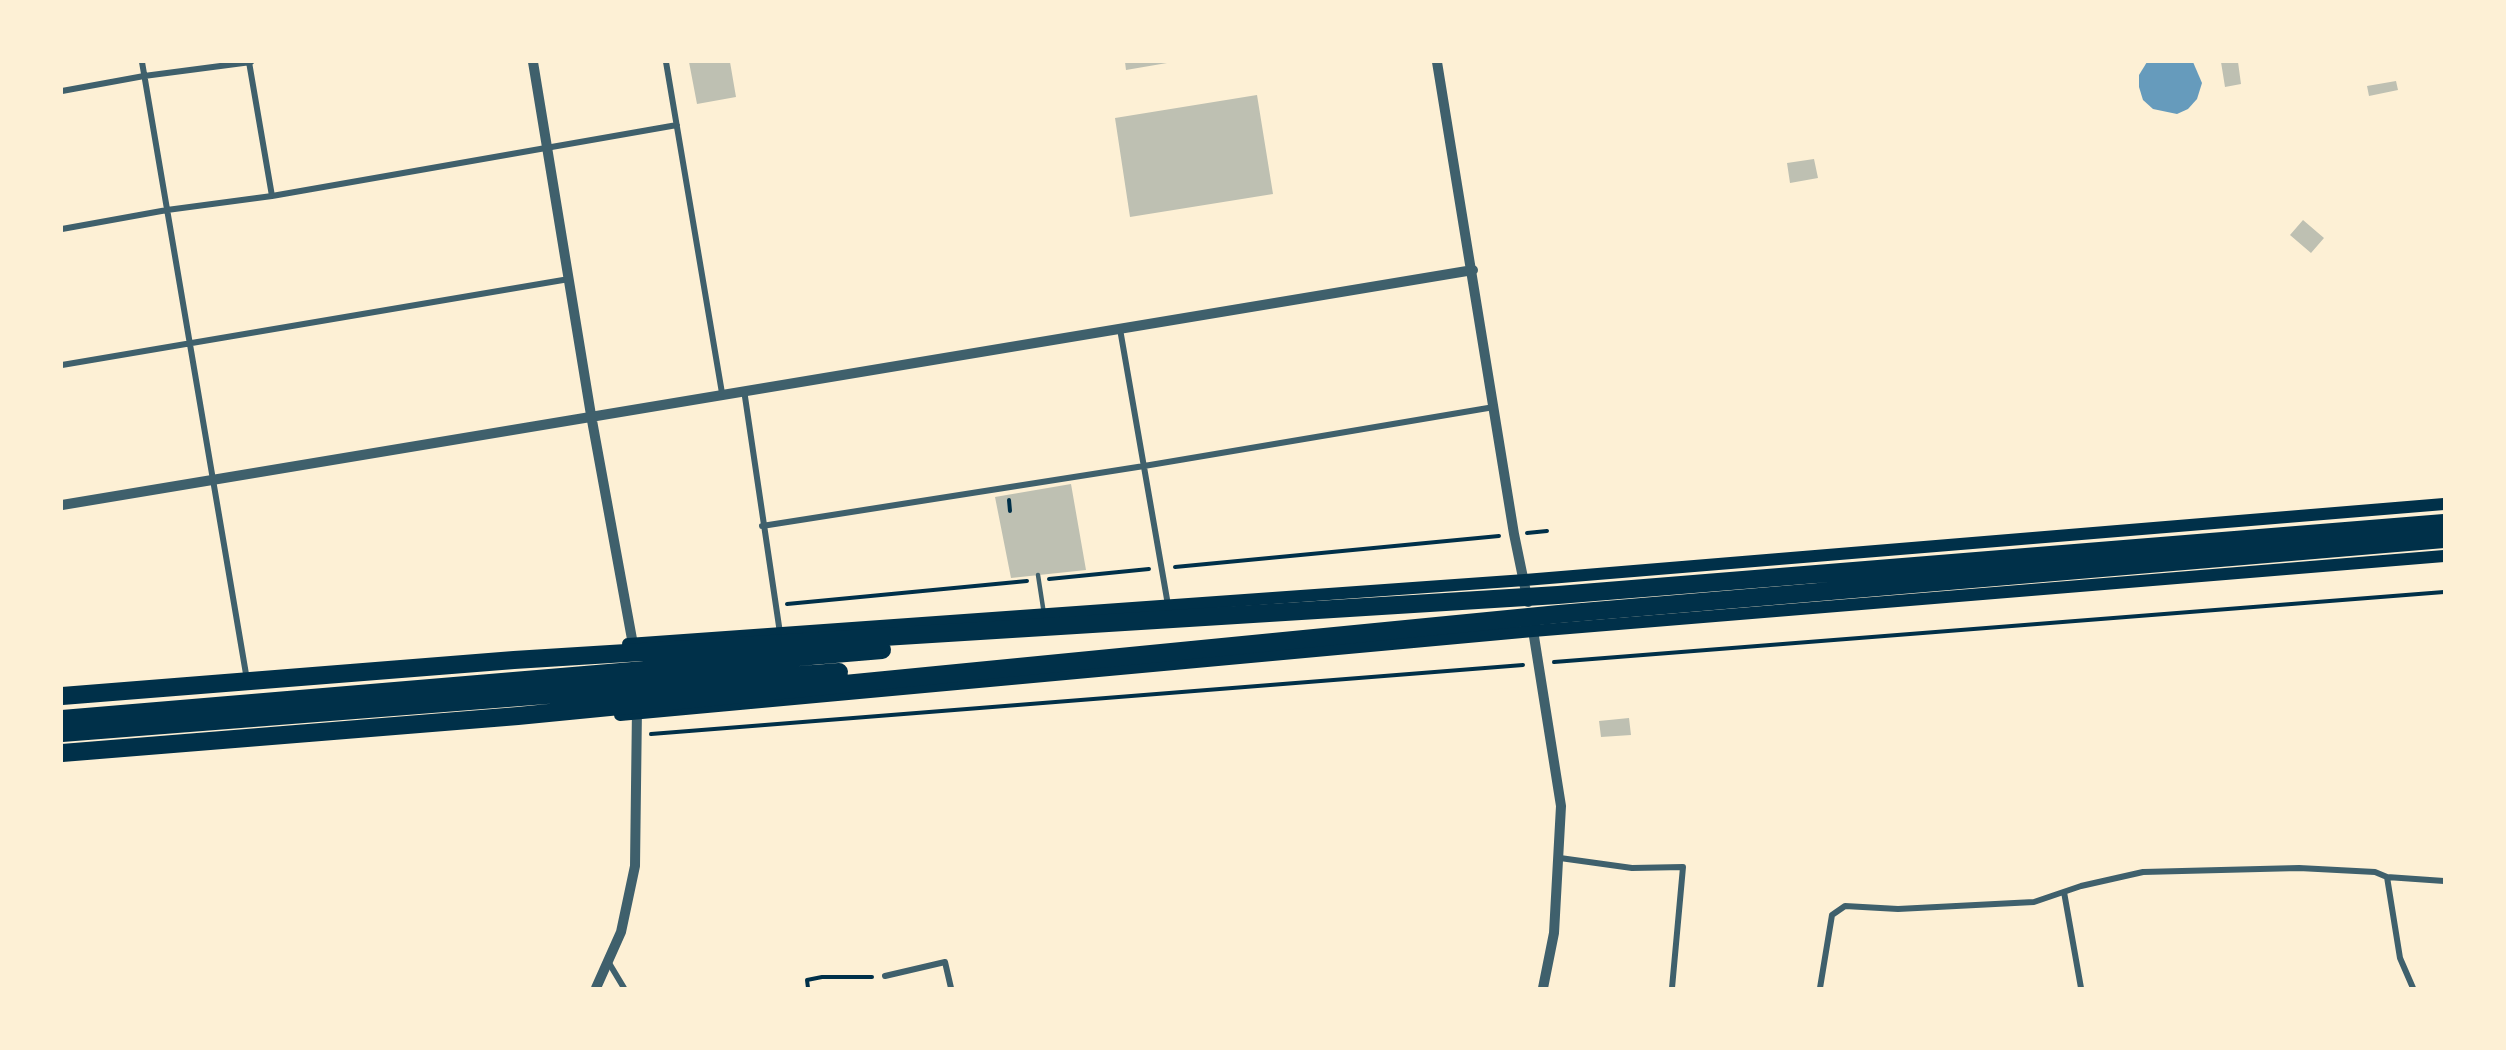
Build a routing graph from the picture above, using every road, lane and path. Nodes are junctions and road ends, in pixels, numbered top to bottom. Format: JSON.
{"nodes":[{"id":1,"x":142,"y":62,"type":"edge"},
{"id":2,"x":250,"y":62,"type":"edge"},
{"id":3,"x":533,"y":62,"type":"edge"},
{"id":4,"x":666,"y":62,"type":"edge"},
{"id":5,"x":1437,"y":62,"type":"edge"},
{"id":6,"x":144,"y":76,"type":"junction"},
{"id":7,"x":62,"y":91,"type":"edge"},
{"id":8,"x":677,"y":125,"type":"junction"},
{"id":9,"x":547,"y":148,"type":"junction"},
{"id":10,"x":272,"y":195,"type":"junction"},
{"id":11,"x":167,"y":210,"type":"junction"},
{"id":12,"x":62,"y":229,"type":"edge"},
{"id":13,"x":1473,"y":270,"type":"junction"},
{"id":14,"x":569,"y":279,"type":"junction"},
{"id":15,"x":1120,"y":329,"type":"junction"},
{"id":16,"x":189,"y":343,"type":"junction"},
{"id":17,"x":62,"y":365,"type":"edge"},
{"id":18,"x":744,"y":390,"type":"junction"},
{"id":19,"x":722,"y":393,"type":"junction"},
{"id":20,"x":1494,"y":407,"type":"junction"},
{"id":21,"x":591,"y":415,"type":"junction"},
{"id":22,"x":1144,"y":466,"type":"junction"},
{"id":23,"x":213,"y":479,"type":"junction"},
{"id":24,"x":2445,"y":504,"type":"edge"},
{"id":25,"x":62,"y":505,"type":"edge"},
{"id":26,"x":2445,"y":523,"type":"edge"},
{"id":27,"x":762,"y":526,"type":"junction"},
{"id":28,"x":2445,"y":539,"type":"edge"},
{"id":29,"x":2445,"y":556,"type":"edge"},
{"id":30,"x":1038,"y":575,"type":"dead end"},
{"id":31,"x":1525,"y":580,"type":"junction"},
{"id":32,"x":1168,"y":605,"type":"junction"},
{"id":33,"x":1385,"y":607,"type":"junction"},
{"id":34,"x":1044,"y":614,"type":"junction"},
{"id":35,"x":1388,"y":630,"type":"junction"},
{"id":36,"x":1533,"y":631,"type":"junction"},
{"id":37,"x":780,"y":633,"type":"junction"},
{"id":38,"x":633,"y":644,"type":"junction"},
{"id":39,"x":246,"y":674,"type":"junction"},
{"id":40,"x":62,"y":689,"type":"edge"},
{"id":41,"x":62,"y":696,"type":"edge"},
{"id":42,"x":638,"y":713,"type":"junction"},
{"id":43,"x":62,"y":719,"type":"edge"},
{"id":44,"x":62,"y":733,"type":"edge"},
{"id":45,"x":62,"y":753,"type":"edge"},
{"id":46,"x":62,"y":760,"type":"edge"},
{"id":47,"x":1560,"y":858,"type":"junction"},
{"id":48,"x":2387,"y":877,"type":"junction"},
{"id":49,"x":2445,"y":881,"type":"edge"},
{"id":50,"x":2064,"y":892,"type":"junction"},
{"id":51,"x":609,"y":963,"type":"junction"},
{"id":52,"x":885,"y":976,"type":"joint"},
{"id":53,"x":597,"y":988,"type":"edge"},
{"id":54,"x":624,"y":988,"type":"edge"},
{"id":55,"x":808,"y":988,"type":"edge"},
{"id":56,"x":951,"y":988,"type":"edge"},
{"id":57,"x":1543,"y":988,"type":"edge"},
{"id":58,"x":1672,"y":988,"type":"edge"},
{"id":59,"x":1820,"y":988,"type":"edge"},
{"id":60,"x":2081,"y":988,"type":"edge"},
{"id":61,"x":2413,"y":988,"type":"edge"}],
"edges":[{"from":1,"to":6,"type":"street"},
{"from":2,"to":6,"type":"street"},
{"from":2,"to":10,"type":"street"},
{"from":3,"to":9,"type":"street"},
{"from":4,"to":8,"type":"street"},
{"from":5,"to":13,"type":"street"},
{"from":6,"to":7,"type":"street"},
{"from":6,"to":11,"type":"street"},
{"from":8,"to":9,"type":"street"},
{"from":8,"to":19,"type":"street"},
{"from":9,"to":10,"type":"street"},
{"from":9,"to":14,"type":"street"},
{"from":10,"to":11,"type":"street"},
{"from":11,"to":12,"type":"street"},
{"from":11,"to":16,"type":"street"},
{"from":13,"to":15,"type":"street"},
{"from":13,"to":20,"type":"street"},
{"from":14,"to":16,"type":"street"},
{"from":14,"to":21,"type":"street"},
{"from":15,"to":18,"type":"street"},
{"from":15,"to":22,"type":"street"},
{"from":16,"to":17,"type":"street"},
{"from":16,"to":23,"type":"street"},
{"from":18,"to":19,"type":"street"},
{"from":18,"to":27,"type":"street"},
{"from":19,"to":21,"type":"street"},
{"from":20,"to":22,"type":"street"},
{"from":20,"to":31,"type":"street"},
{"from":21,"to":23,"type":"street"},
{"from":21,"to":38,"type":"street"},
{"from":22,"to":27,"type":"street"},
{"from":22,"to":32,"type":"street"},
{"from":23,"to":25,"type":"street"},
{"from":23,"to":39,"type":"street"},
{"from":24,"to":31,"type":"main road"},
{"from":26,"to":33,"type":"highway"},
{"from":27,"to":37,"type":"street"},
{"from":28,"to":35,"type":"highway"},
{"from":29,"to":36,"type":"main road"},
{"from":30,"to":34,"type":"lane"},
{"from":31,"to":32,"type":"main road"},
{"from":31,"to":36,"type":"street"},
{"from":32,"to":34,"type":"main road"},
{"from":33,"to":41,"type":"highway"},
{"from":33,"to":43,"type":"highway"},
{"from":34,"to":37,"type":"main road"},
{"from":35,"to":44,"type":"highway"},
{"from":35,"to":45,"type":"highway"},
{"from":36,"to":42,"type":"main road"},
{"from":36,"to":47,"type":"street"},
{"from":37,"to":38,"type":"main road"},
{"from":38,"to":39,"type":"main road"},
{"from":38,"to":42,"type":"street"},
{"from":39,"to":40,"type":"main road"},
{"from":42,"to":46,"type":"main road"},
{"from":42,"to":51,"type":"street"},
{"from":47,"to":57,"type":"street"},
{"from":47,"to":58,"type":"street"},
{"from":48,"to":49,"type":"street"},
{"from":48,"to":50,"type":"street"},
{"from":48,"to":61,"type":"street"},
{"from":50,"to":59,"type":"street"},
{"from":50,"to":60,"type":"street"},
{"from":51,"to":53,"type":"street"},
{"from":51,"to":54,"type":"street"},
{"from":52,"to":55,"type":"path"},
{"from":52,"to":56,"type":"street"}]}
